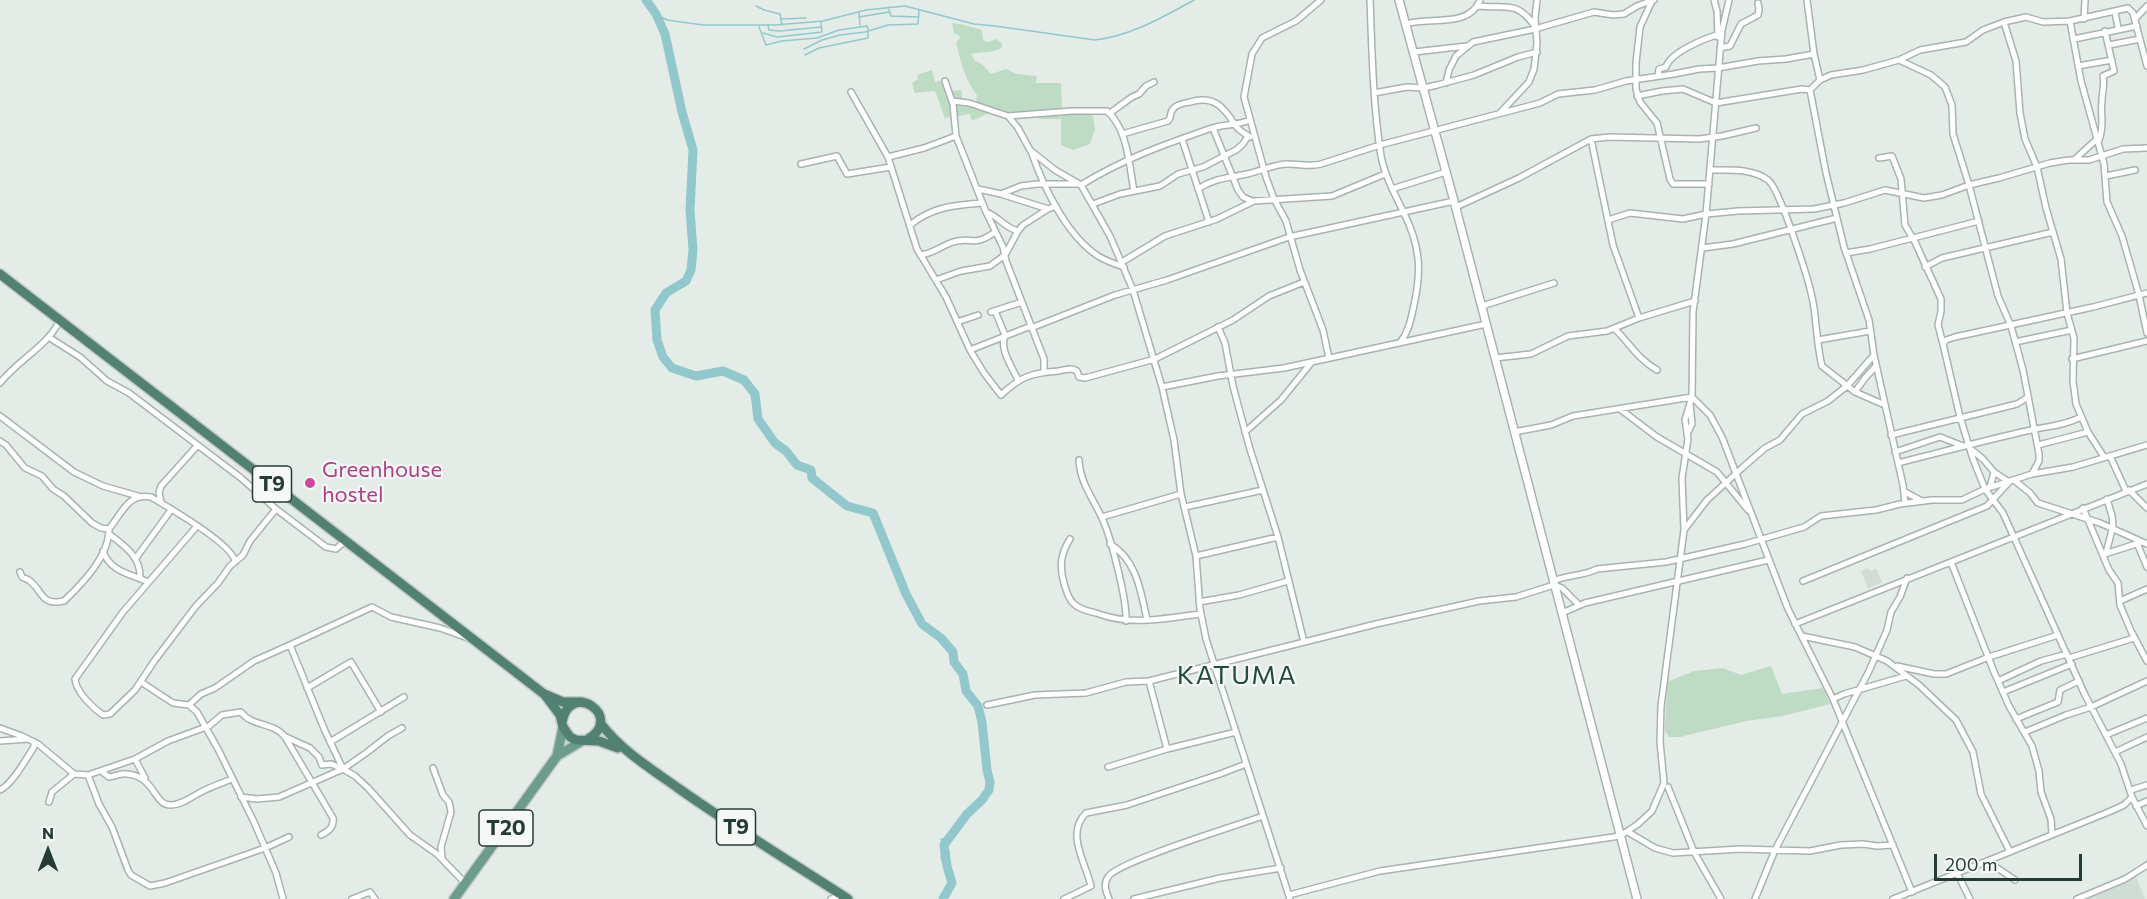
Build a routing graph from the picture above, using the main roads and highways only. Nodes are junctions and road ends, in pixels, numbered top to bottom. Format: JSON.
{"nodes":[{"id":1,"x":0,"y":274,"type":"edge"},
{"id":2,"x":544,"y":694,"type":"junction"},
{"id":3,"x":582,"y":702,"type":"junction"},
{"id":4,"x":601,"y":724,"type":"junction"},
{"id":5,"x":562,"y":725,"type":"junction"},
{"id":6,"x":585,"y":740,"type":"junction"},
{"id":7,"x":626,"y":751,"type":"junction"},
{"id":8,"x":557,"y":756,"type":"junction"},
{"id":9,"x":844,"y":897,"type":"edge"},
{"id":10,"x":454,"y":899,"type":"edge"}],
"edges":[{"from":1,"to":2,"type":"highway","number":"T9"},
{"from":2,"to":3,"type":"highway","number":"T9"},
{"from":2,"to":5,"type":"highway","number":"T9"},
{"from":3,"to":4,"type":"highway","number":"T9"},
{"from":3,"to":5,"type":"highway"},
{"from":4,"to":6,"type":"highway"},
{"from":4,"to":7,"type":"highway","number":"T9"},
{"from":5,"to":6,"type":"highway","number":"T9"},
{"from":5,"to":8,"type":"main road","number":"T20"},
{"from":6,"to":7,"type":"highway","number":"T9"},
{"from":6,"to":8,"type":"main road","number":"T20"},
{"from":7,"to":9,"type":"highway","number":"T9"},
{"from":8,"to":10,"type":"main road","number":"T20"}]}
